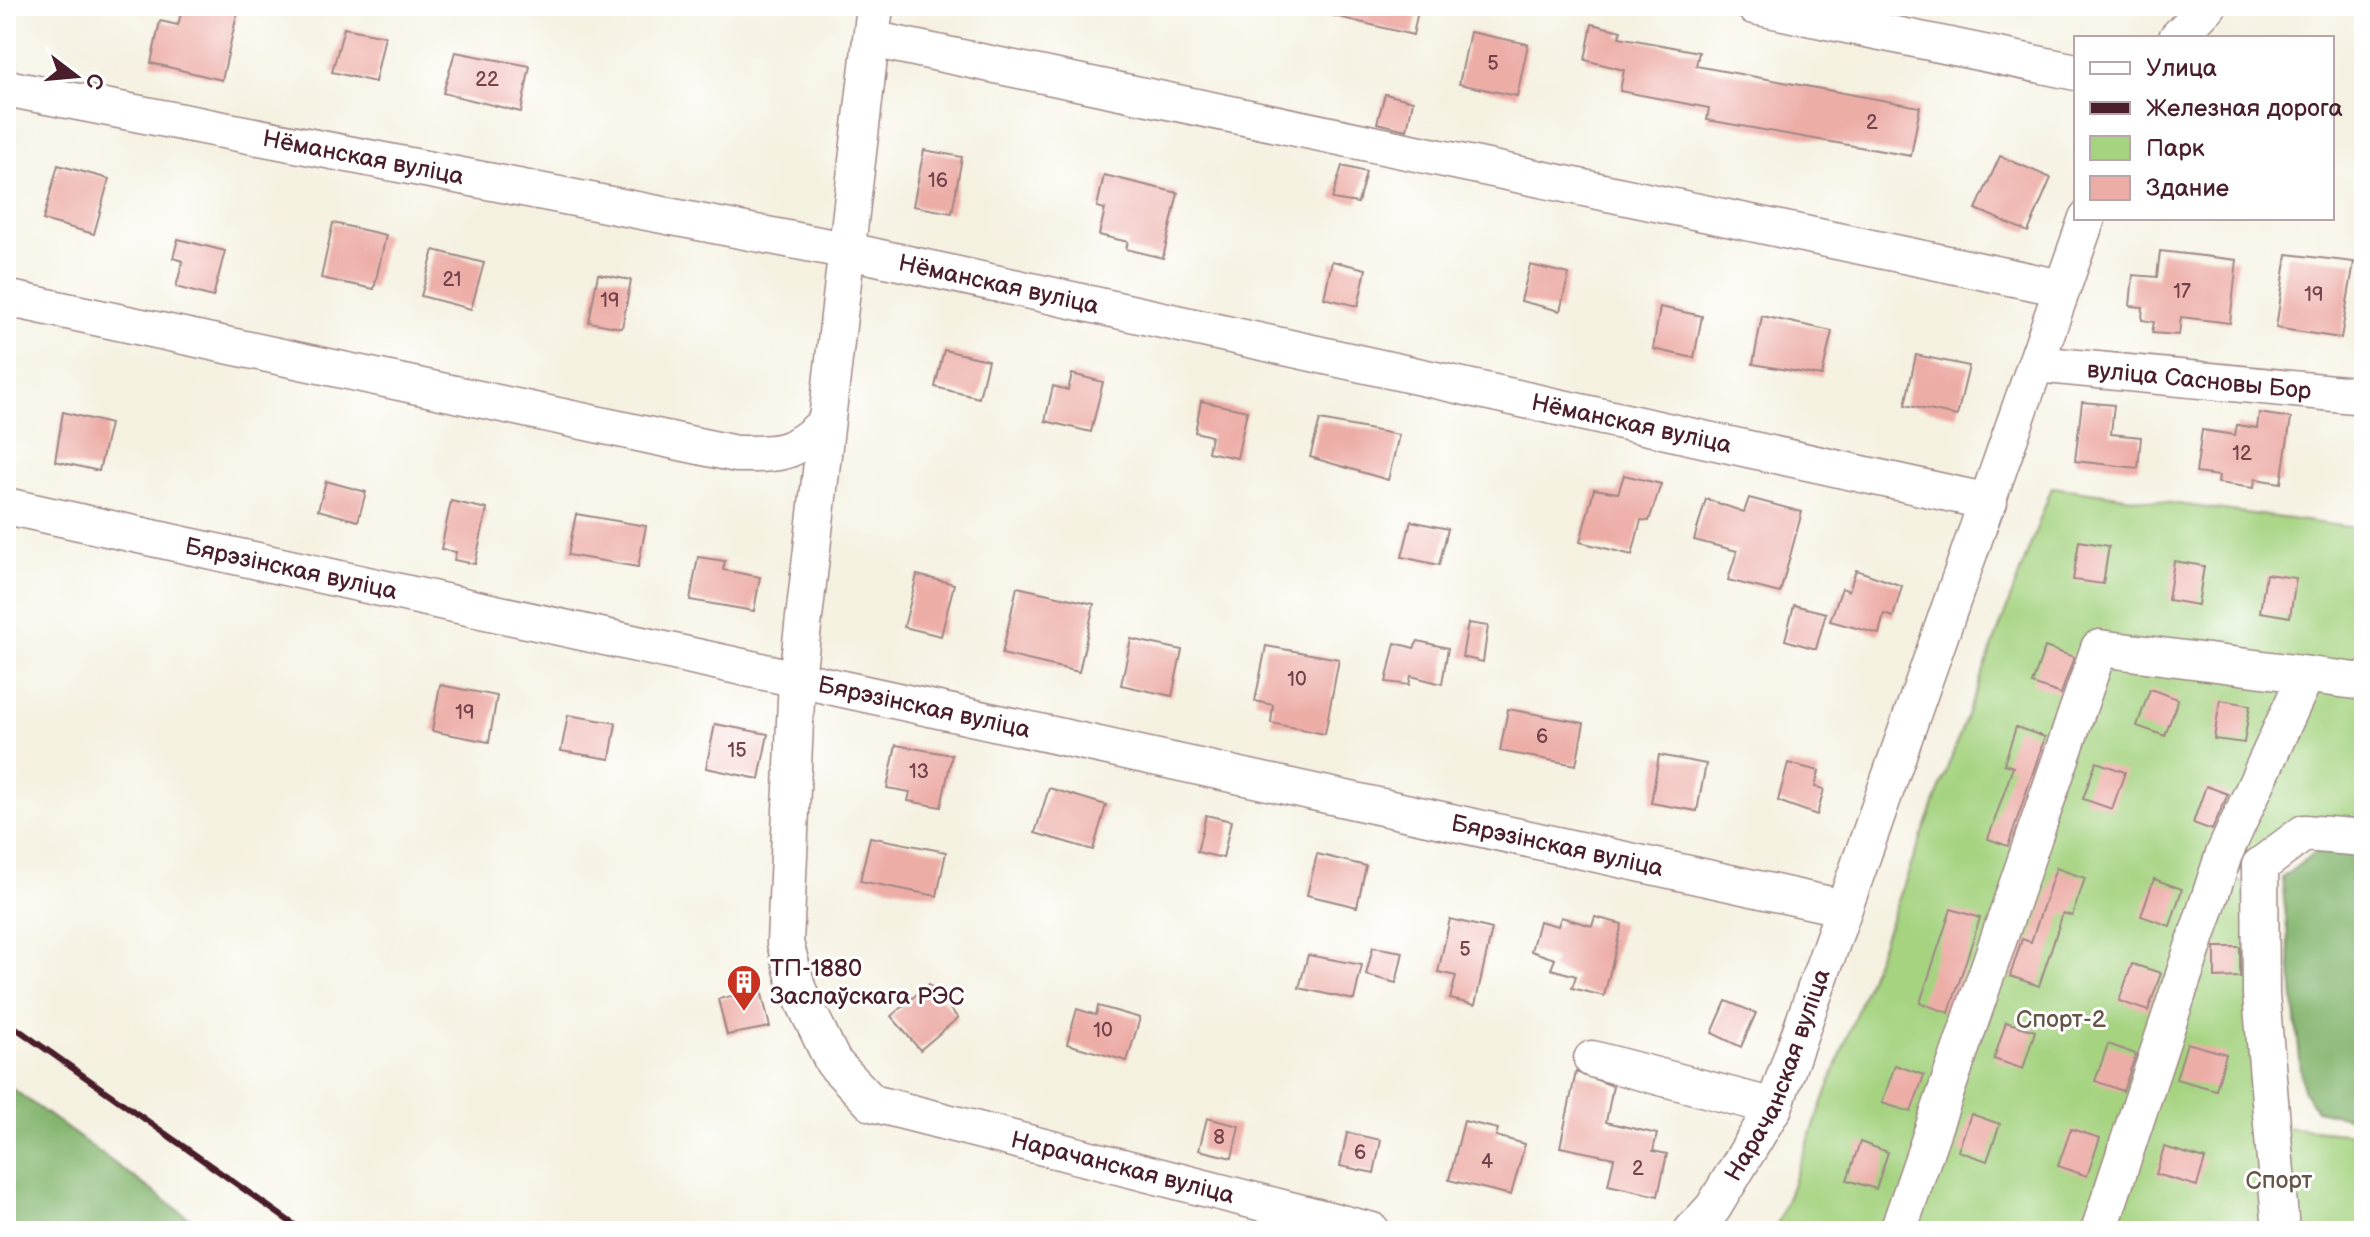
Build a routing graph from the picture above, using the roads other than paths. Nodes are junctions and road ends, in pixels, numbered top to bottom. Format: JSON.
{"nodes":[{"id":1,"x":1754,"y":6,"type":"edge"},
{"id":2,"x":2208,"y":6,"type":"edge"},
{"id":3,"x":873,"y":23,"type":"edge"},
{"id":4,"x":2179,"y":36,"type":"edge"},
{"id":5,"x":2074,"y":72,"type":"edge"},
{"id":6,"x":6,"y":88,"type":"edge"},
{"id":7,"x":2086,"y":220,"type":"edge"},
{"id":8,"x":849,"y":251,"type":"junction"},
{"id":9,"x":2062,"y":288,"type":"junction"},
{"id":10,"x":6,"y":298,"type":"edge"},
{"id":11,"x":2036,"y":364,"type":"junction"},
{"id":12,"x":2364,"y":396,"type":"edge"},
{"id":13,"x":825,"y":423,"type":"junction"},
{"id":14,"x":1989,"y":502,"type":"junction"},
{"id":15,"x":6,"y":506,"type":"edge"},
{"id":16,"x":2306,"y":675,"type":"junction"},
{"id":17,"x":797,"y":678,"type":"junction"},
{"id":18,"x":2364,"y":682,"type":"edge"},
{"id":19,"x":2364,"y":838,"type":"edge"},
{"id":20,"x":2224,"y":854,"type":"junction"},
{"id":21,"x":2260,"y":866,"type":"junction"},
{"id":22,"x":1844,"y":908,"type":"junction"},
{"id":23,"x":1592,"y":1059,"type":"dead end"},
{"id":24,"x":1774,"y":1107,"type":"junction"},
{"id":25,"x":1372,"y":1231,"type":"edge"},
{"id":26,"x":1692,"y":1231,"type":"edge"},
{"id":27,"x":1898,"y":1231,"type":"edge"},
{"id":28,"x":2099,"y":1231,"type":"edge"},
{"id":29,"x":2281,"y":1231,"type":"edge"}],
"edges":[{"from":1,"to":5,"type":"street"},
{"from":2,"to":4,"type":"street"},
{"from":3,"to":8,"type":"street"},
{"from":3,"to":9,"type":"street"},
{"from":6,"to":8,"type":"street","name":"Нёманская вуліца"},
{"from":7,"to":9,"type":"street","name":"Нарачанская вуліца"},
{"from":8,"to":13,"type":"street"},
{"from":8,"to":14,"type":"street","name":"Нёманская вуліца"},
{"from":9,"to":11,"type":"street","name":"Нарачанская вуліца"},
{"from":10,"to":13,"type":"street"},
{"from":11,"to":12,"type":"street","name":"вуліца Сасновы Бор"},
{"from":11,"to":14,"type":"street","name":"Нарачанская вуліца"},
{"from":13,"to":17,"type":"street"},
{"from":14,"to":22,"type":"street","name":"Нарачанская вуліца"},
{"from":15,"to":17,"type":"street","name":"Бярэзінская вуліца"},
{"from":16,"to":18,"type":"street"},
{"from":16,"to":20,"type":"street"},
{"from":16,"to":27,"type":"street"},
{"from":17,"to":22,"type":"street","name":"Бярэзінская вуліца"},
{"from":17,"to":25,"type":"street","name":"Нарачанская вуліца"},
{"from":19,"to":21,"type":"street"},
{"from":20,"to":21,"type":"street"},
{"from":20,"to":28,"type":"street"},
{"from":21,"to":29,"type":"street"},
{"from":22,"to":24,"type":"street","name":"Нарачанская вуліца"},
{"from":23,"to":24,"type":"street"},
{"from":24,"to":26,"type":"street","name":"Нарачанская вуліца"}]}
